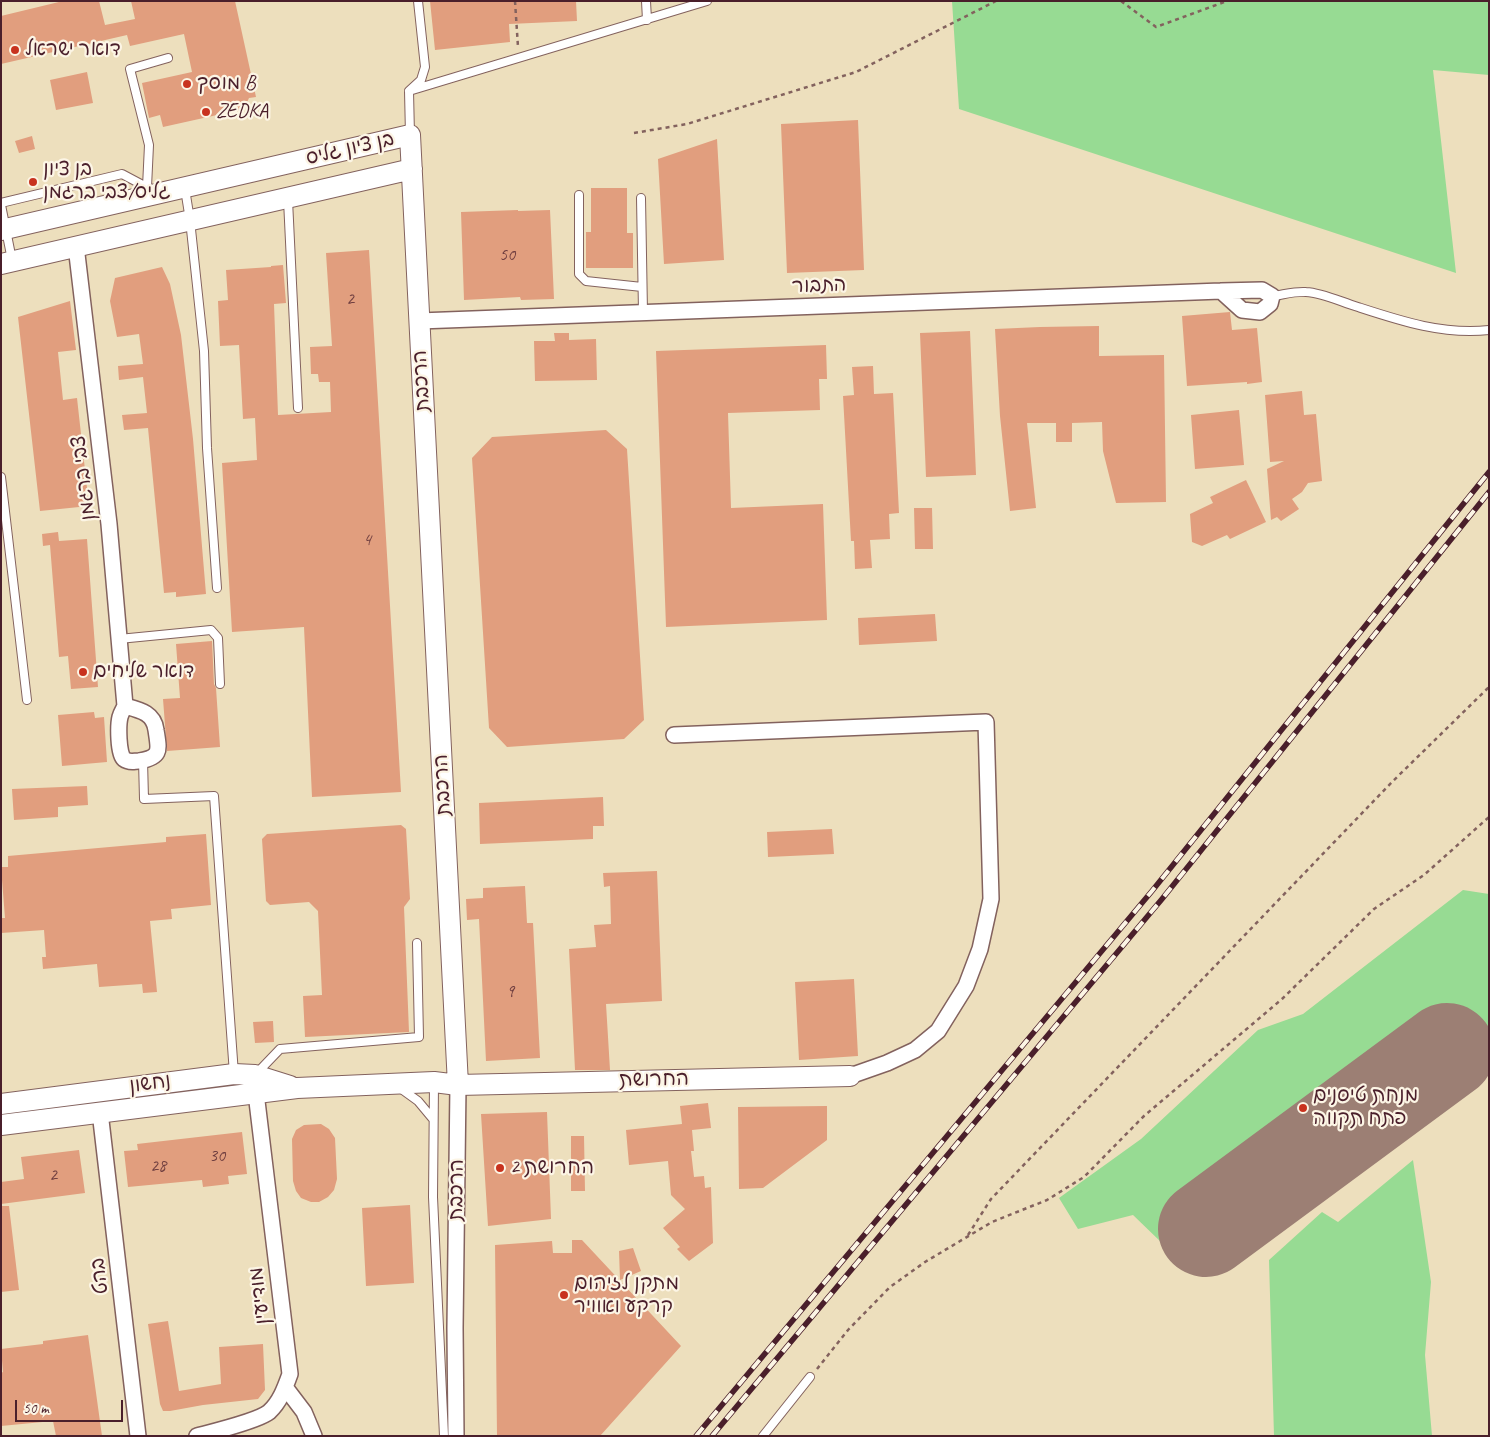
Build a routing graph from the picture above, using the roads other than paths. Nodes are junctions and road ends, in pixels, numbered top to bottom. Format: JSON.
{"nodes":[{"id":1,"x":418,"y":1,"type":"edge"},
{"id":2,"x":646,"y":1,"type":"edge"},
{"id":3,"x":707,"y":1,"type":"edge"},
{"id":4,"x":647,"y":20,"type":"junction"},
{"id":5,"x":168,"y":58,"type":"dead end"},
{"id":6,"x":409,"y":91,"type":"junction"},
{"id":7,"x":410,"y":135,"type":"junction"},
{"id":8,"x":412,"y":169,"type":"junction"},
{"id":9,"x":184,"y":187,"type":"junction"},
{"id":10,"x":152,"y":190,"type":"junction"},
{"id":11,"x":579,"y":195,"type":"dead end"},
{"id":12,"x":288,"y":198,"type":"junction"},
{"id":13,"x":640,"y":198,"type":"dead end"},
{"id":14,"x":1,"y":204,"type":"edge"},
{"id":15,"x":190,"y":220,"type":"junction"},
{"id":16,"x":4,"y":229,"type":"edge"},
{"id":17,"x":76,"y":246,"type":"junction"},
{"id":18,"x":7,"y":262,"type":"edge"},
{"id":19,"x":642,"y":287,"type":"junction"},
{"id":20,"x":1221,"y":291,"type":"junction"},
{"id":21,"x":1272,"y":296,"type":"junction"},
{"id":22,"x":643,"y":312,"type":"junction"},
{"id":23,"x":419,"y":320,"type":"junction"},
{"id":24,"x":1489,"y":330,"type":"edge"},
{"id":25,"x":298,"y":408,"type":"dead end"},
{"id":26,"x":1,"y":477,"type":"edge"},
{"id":27,"x":218,"y":588,"type":"dead end"},
{"id":28,"x":119,"y":639,"type":"junction"},
{"id":29,"x":220,"y":684,"type":"dead end"},
{"id":30,"x":27,"y":700,"type":"dead end"},
{"id":31,"x":125,"y":706,"type":"junction"},
{"id":32,"x":674,"y":735,"type":"dead end"},
{"id":33,"x":143,"y":760,"type":"junction"},
{"id":34,"x":417,"y":943,"type":"dead end"},
{"id":35,"x":234,"y":1074,"type":"junction"},
{"id":36,"x":850,"y":1076,"type":"joint"},
{"id":37,"x":434,"y":1082,"type":"junction"},
{"id":38,"x":255,"y":1084,"type":"junction"},
{"id":39,"x":389,"y":1084,"type":"junction"},
{"id":40,"x":458,"y":1085,"type":"junction"},
{"id":41,"x":1,"y":1104,"type":"edge"},
{"id":42,"x":100,"y":1112,"type":"junction"},
{"id":43,"x":434,"y":1120,"type":"junction"},
{"id":44,"x":1,"y":1125,"type":"edge"},
{"id":45,"x":810,"y":1377,"type":"road end"},
{"id":46,"x":285,"y":1387,"type":"junction"},
{"id":47,"x":238,"y":1430,"type":"edge"},
{"id":48,"x":138,"y":1436,"type":"edge"},
{"id":49,"x":197,"y":1436,"type":"edge"},
{"id":50,"x":314,"y":1436,"type":"edge"},
{"id":51,"x":444,"y":1436,"type":"edge"},
{"id":52,"x":456,"y":1436,"type":"edge"},
{"id":53,"x":763,"y":1436,"type":"edge"}],
"edges":[{"from":1,"to":6,"type":"lane"},
{"from":2,"to":4,"type":"lane"},
{"from":3,"to":4,"type":"lane"},
{"from":4,"to":6,"type":"lane"},
{"from":5,"to":10,"type":"lane"},
{"from":6,"to":7,"type":"lane","name":"בן ציון גליס"},
{"from":7,"to":8,"type":"street","name":"הרכבת"},
{"from":7,"to":9,"type":"street","name":"בן ציון גליס"},
{"from":8,"to":12,"type":"street","name":"בן ציון גליס"},
{"from":8,"to":23,"type":"street","name":"הרכבת"},
{"from":9,"to":10,"type":"street","name":"בן ציון גליס"},
{"from":9,"to":15,"type":"lane"},
{"from":10,"to":14,"type":"lane"},
{"from":10,"to":16,"type":"street","name":"בן ציון גליס"},
{"from":11,"to":19,"type":"lane"},
{"from":12,"to":15,"type":"street","name":"בן ציון גליס"},
{"from":12,"to":25,"type":"lane"},
{"from":13,"to":19,"type":"lane"},
{"from":14,"to":16,"type":"lane"},
{"from":15,"to":17,"type":"street","name":"בן ציון גליס"},
{"from":15,"to":27,"type":"lane"},
{"from":16,"to":18,"type":"lane"},
{"from":17,"to":18,"type":"street","name":"בן ציון גליס"},
{"from":17,"to":28,"type":"street","name":"צבי ברגמן"},
{"from":19,"to":22,"type":"lane"},
{"from":20,"to":21,"type":"street","name":"התבור"},
{"from":20,"to":21,"type":"street"},
{"from":20,"to":22,"type":"street","name":"התבור"},
{"from":21,"to":24,"type":"lane"},
{"from":22,"to":23,"type":"street","name":"התבור"},
{"from":23,"to":40,"type":"street","name":"הרכבת"},
{"from":26,"to":30,"type":"lane"},
{"from":28,"to":29,"type":"lane"},
{"from":28,"to":31,"type":"street","name":"צבי ברגמן"},
{"from":31,"to":33,"type":"street","name":"צבי ברגמן"},
{"from":31,"to":33,"type":"street"},
{"from":32,"to":36,"type":"street"},
{"from":33,"to":35,"type":"lane"},
{"from":34,"to":38,"type":"lane"},
{"from":35,"to":38,"type":"street","name":"נחשון"},
{"from":35,"to":41,"type":"street","name":"נחשון"},
{"from":36,"to":40,"type":"street","name":"החרושת"},
{"from":37,"to":39,"type":"street","name":"נחשון"},
{"from":37,"to":40,"type":"street","name":"נחשון"},
{"from":37,"to":43,"type":"lane"},
{"from":38,"to":39,"type":"street","name":"נחשון"},
{"from":38,"to":42,"type":"street","name":"נחשון"},
{"from":38,"to":46,"type":"street","name":"מודיעין"},
{"from":39,"to":43,"type":"lane"},
{"from":40,"to":52,"type":"street","name":"הרכבת"},
{"from":42,"to":44,"type":"street","name":"נחשון"},
{"from":42,"to":48,"type":"street","name":"בהט"},
{"from":43,"to":51,"type":"lane"},
{"from":45,"to":53,"type":"lane"},
{"from":46,"to":47,"type":"street","name":"מודיעין"},
{"from":46,"to":50,"type":"street"},
{"from":47,"to":49,"type":"street","name":"מודיעין"}]}
